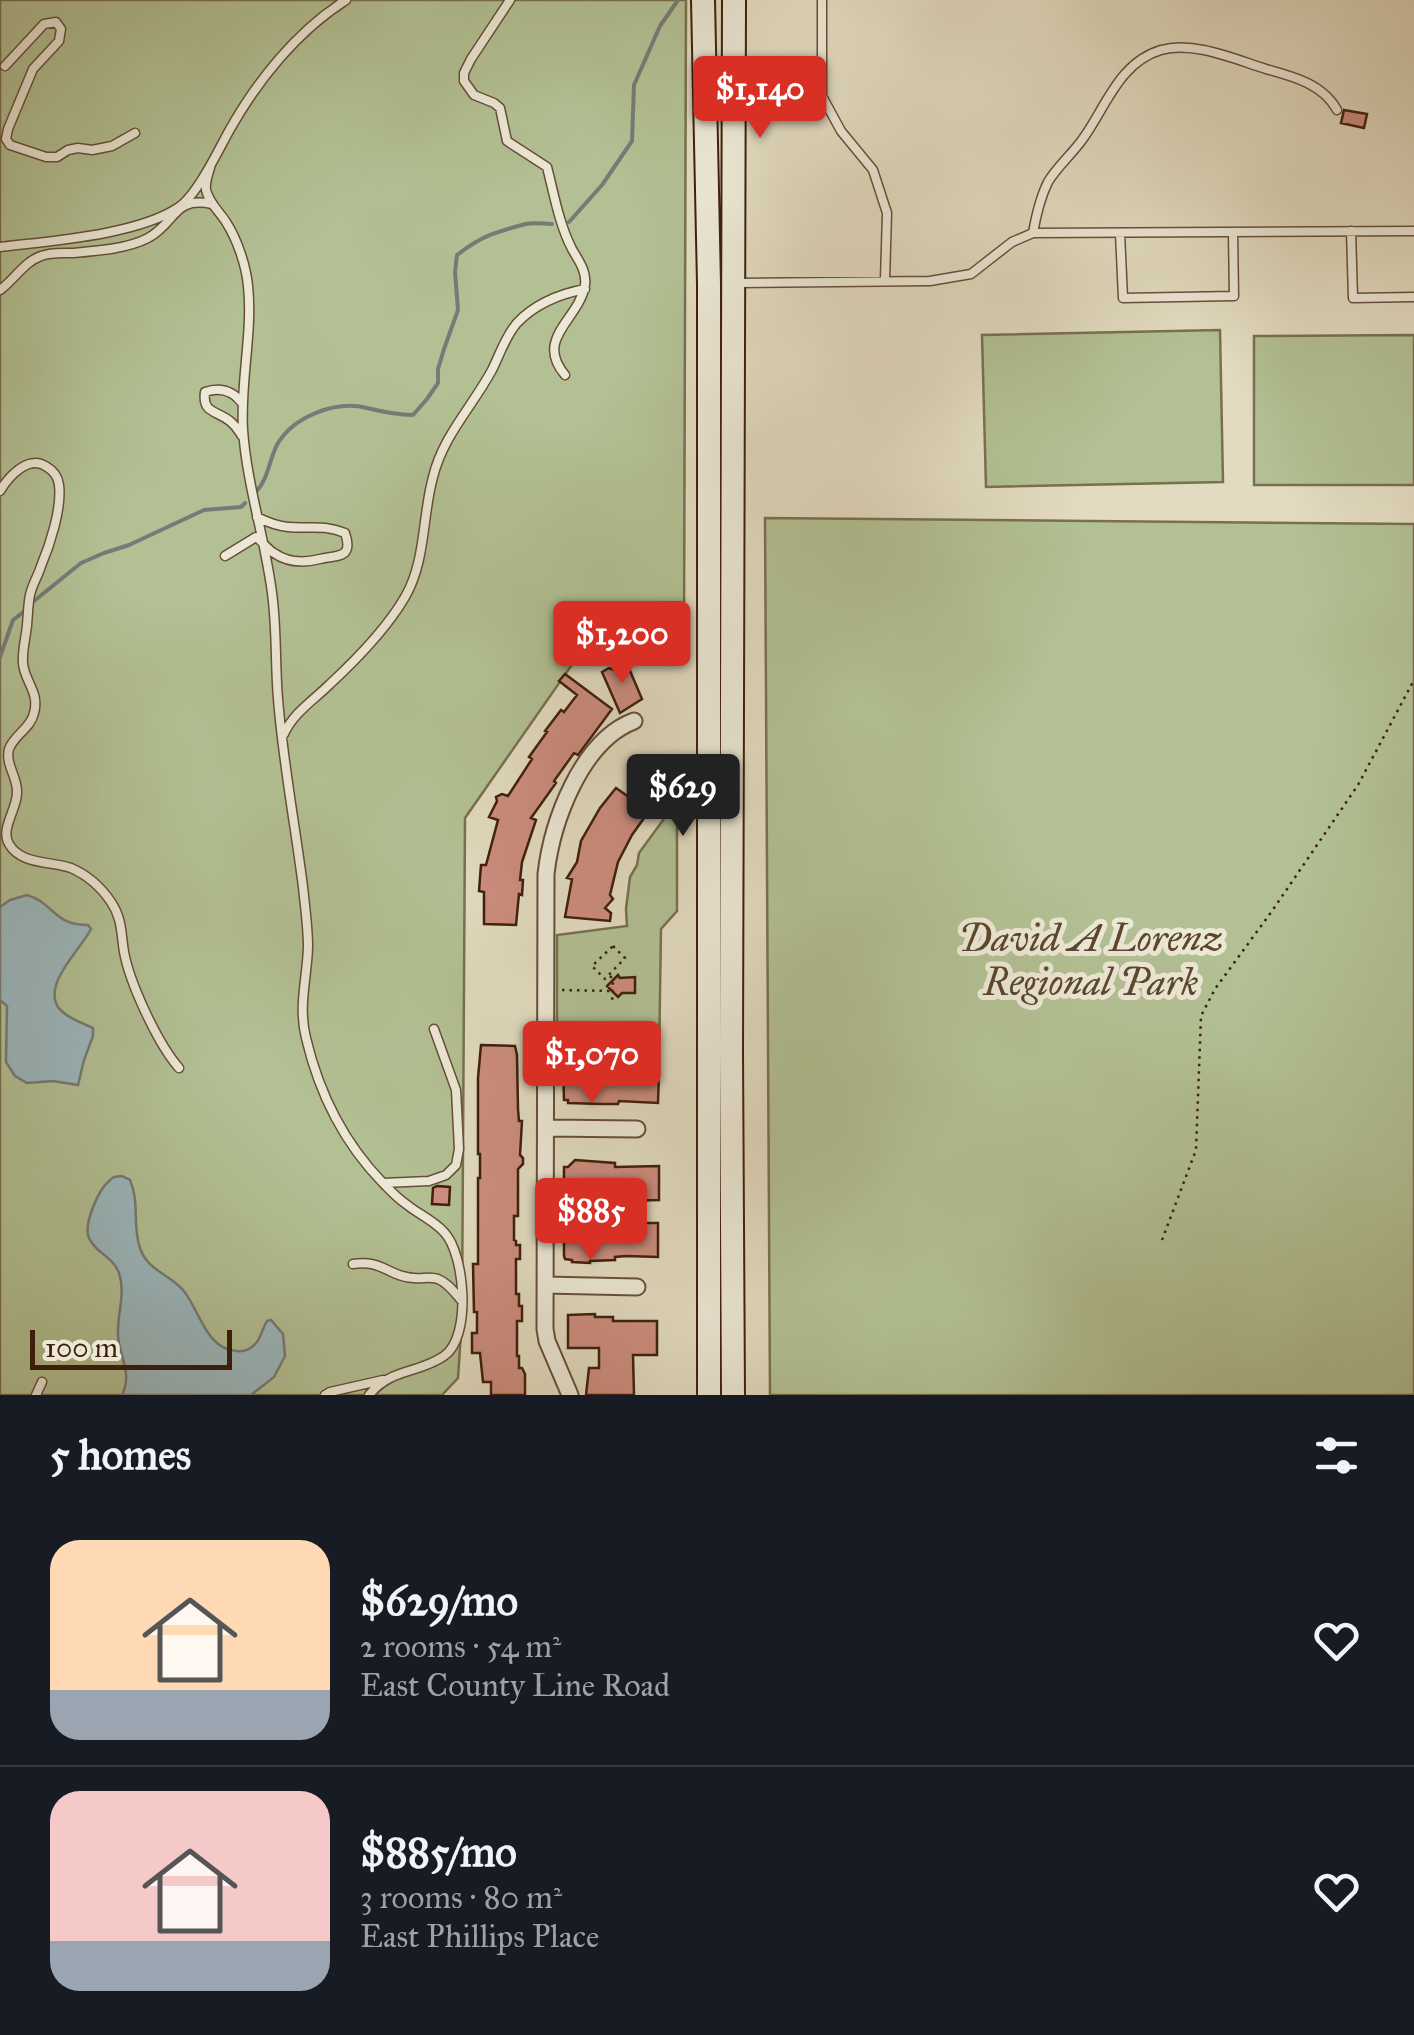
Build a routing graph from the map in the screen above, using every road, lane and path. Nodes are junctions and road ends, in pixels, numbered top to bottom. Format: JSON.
{"nodes":[{"id":1,"x":346,"y":0,"type":"edge"},
{"id":2,"x":510,"y":0,"type":"edge"},
{"id":3,"x":704,"y":0,"type":"edge"},
{"id":4,"x":734,"y":0,"type":"edge"},
{"id":5,"x":822,"y":0,"type":"edge"},
{"id":6,"x":5,"y":66,"type":"dead end"},
{"id":7,"x":1336,"y":110,"type":"dead end"},
{"id":8,"x":135,"y":133,"type":"dead end"},
{"id":9,"x":210,"y":168,"type":"junction"},
{"id":10,"x":212,"y":204,"type":"junction"},
{"id":11,"x":181,"y":206,"type":"junction"},
{"id":12,"x":1351,"y":231,"type":"junction"},
{"id":13,"x":1414,"y":231,"type":"edge"},
{"id":14,"x":1232,"y":232,"type":"junction"},
{"id":15,"x":1034,"y":233,"type":"junction"},
{"id":16,"x":1120,"y":233,"type":"junction"},
{"id":17,"x":0,"y":247,"type":"edge"},
{"id":18,"x":885,"y":280,"type":"junction"},
{"id":19,"x":734,"y":283,"type":"junction"},
{"id":20,"x":708,"y":284,"type":"junction"},
{"id":21,"x":584,"y":289,"type":"junction"},
{"id":22,"x":0,"y":290,"type":"edge"},
{"id":23,"x":1414,"y":298,"type":"edge"},
{"id":24,"x":565,"y":375,"type":"dead end"},
{"id":25,"x":242,"y":404,"type":"junction"},
{"id":26,"x":244,"y":440,"type":"junction"},
{"id":27,"x":0,"y":491,"type":"edge"},
{"id":28,"x":257,"y":517,"type":"junction"},
{"id":29,"x":260,"y":539,"type":"junction"},
{"id":30,"x":225,"y":556,"type":"dead end"},
{"id":31,"x":1414,"y":680,"type":"edge"},
{"id":32,"x":280,"y":716,"type":"junction"},
{"id":33,"x":295,"y":716,"type":"junction"},
{"id":34,"x":634,"y":721,"type":"dead end"},
{"id":35,"x":283,"y":744,"type":"junction"},
{"id":36,"x":608,"y":975,"type":"junction"},
{"id":37,"x":545,"y":990,"type":"junction"},
{"id":38,"x":612,"y":991,"type":"junction"},
{"id":39,"x":612,"y":1004,"type":"dead end"},
{"id":40,"x":434,"y":1029,"type":"dead end"},
{"id":41,"x":179,"y":1068,"type":"dead end"},
{"id":42,"x":547,"y":1128,"type":"junction"},
{"id":43,"x":637,"y":1129,"type":"dead end"},
{"id":44,"x":383,"y":1183,"type":"junction"},
{"id":45,"x":1162,"y":1240,"type":"dead end"},
{"id":46,"x":353,"y":1264,"type":"dead end"},
{"id":47,"x":545,"y":1285,"type":"junction"},
{"id":48,"x":637,"y":1286,"type":"dead end"},
{"id":49,"x":462,"y":1300,"type":"junction"},
{"id":50,"x":383,"y":1380,"type":"junction"},
{"id":51,"x":42,"y":1382,"type":"dead end"},
{"id":52,"x":36,"y":1395,"type":"edge"},
{"id":53,"x":325,"y":1395,"type":"edge"},
{"id":54,"x":369,"y":1395,"type":"edge"},
{"id":55,"x":570,"y":1395,"type":"edge"},
{"id":56,"x":710,"y":1395,"type":"edge"},
{"id":57,"x":733,"y":1395,"type":"edge"}],
"edges":[{"from":1,"to":9,"type":"lane"},
{"from":2,"to":21,"type":"lane"},
{"from":3,"to":20,"type":"main road"},
{"from":4,"to":19,"type":"main road"},
{"from":5,"to":18,"type":"lane"},
{"from":6,"to":8,"type":"lane"},
{"from":7,"to":15,"type":"lane"},
{"from":9,"to":10,"type":"lane"},
{"from":9,"to":11,"type":"lane"},
{"from":10,"to":11,"type":"lane"},
{"from":10,"to":25,"type":"lane"},
{"from":11,"to":17,"type":"lane"},
{"from":11,"to":22,"type":"lane"},
{"from":12,"to":13,"type":"lane"},
{"from":12,"to":14,"type":"lane"},
{"from":12,"to":23,"type":"lane"},
{"from":14,"to":16,"type":"lane"},
{"from":14,"to":16,"type":"lane"},
{"from":15,"to":16,"type":"lane"},
{"from":15,"to":18,"type":"lane"},
{"from":18,"to":19,"type":"lane"},
{"from":19,"to":20,"type":"lane"},
{"from":19,"to":57,"type":"main road"},
{"from":20,"to":56,"type":"main road"},
{"from":21,"to":24,"type":"lane"},
{"from":21,"to":33,"type":"lane"},
{"from":25,"to":26,"type":"lane"},
{"from":25,"to":26,"type":"lane"},
{"from":26,"to":28,"type":"lane"},
{"from":27,"to":41,"type":"lane"},
{"from":28,"to":29,"type":"lane"},
{"from":28,"to":29,"type":"lane"},
{"from":29,"to":30,"type":"lane"},
{"from":29,"to":32,"type":"lane"},
{"from":31,"to":45,"type":"path"},
{"from":32,"to":33,"type":"lane"},
{"from":32,"to":35,"type":"lane"},
{"from":33,"to":35,"type":"lane"},
{"from":34,"to":37,"type":"street"},
{"from":35,"to":44,"type":"lane"},
{"from":36,"to":36,"type":"path"},
{"from":36,"to":38,"type":"path"},
{"from":37,"to":38,"type":"path"},
{"from":37,"to":42,"type":"street"},
{"from":38,"to":39,"type":"path"},
{"from":40,"to":44,"type":"lane"},
{"from":42,"to":43,"type":"street"},
{"from":42,"to":47,"type":"street"},
{"from":44,"to":49,"type":"lane"},
{"from":46,"to":49,"type":"lane"},
{"from":47,"to":48,"type":"street"},
{"from":47,"to":55,"type":"street"},
{"from":49,"to":50,"type":"lane"},
{"from":50,"to":53,"type":"lane"},
{"from":50,"to":54,"type":"lane"},
{"from":51,"to":52,"type":"lane"}]}
